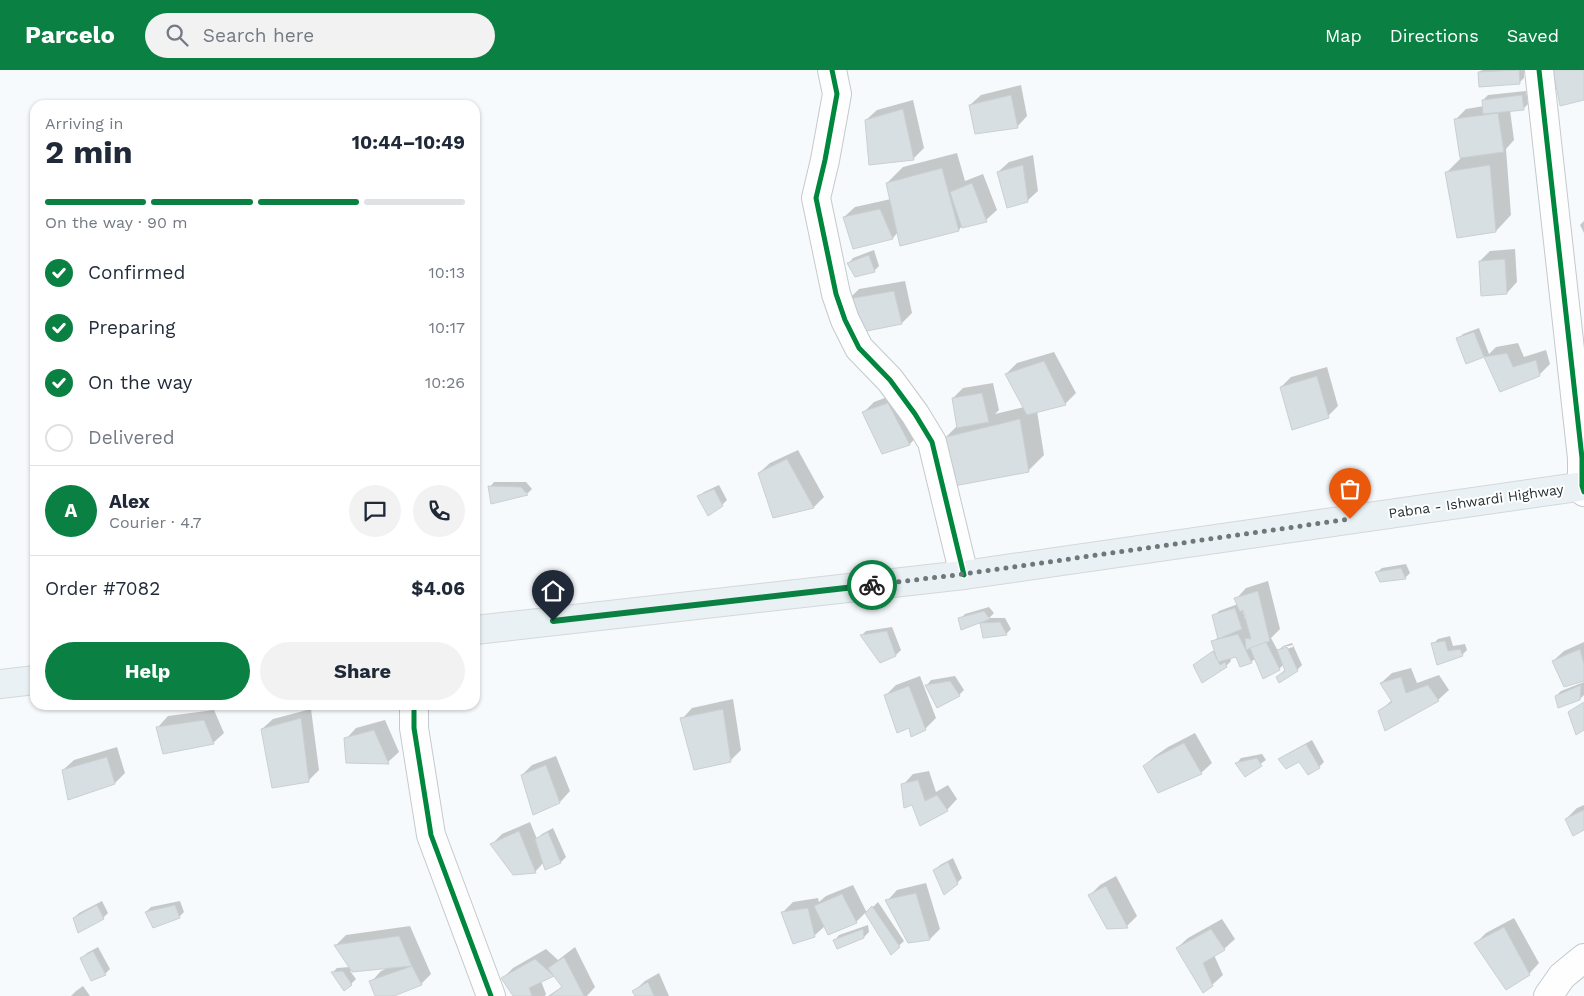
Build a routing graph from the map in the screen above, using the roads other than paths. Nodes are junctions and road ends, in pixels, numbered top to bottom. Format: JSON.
{"nodes":[{"id":1,"x":832,"y":70,"type":"edge"},
{"id":2,"x":1539,"y":70,"type":"edge"},
{"id":3,"x":1583,"y":488,"type":"edge"},
{"id":4,"x":964,"y":574,"type":"junction"},
{"id":5,"x":480,"y":629,"type":"edge"},
{"id":6,"x":30,"y":681,"type":"edge"},
{"id":7,"x":0,"y":684,"type":"edge"},
{"id":8,"x":414,"y":710,"type":"edge"},
{"id":9,"x":1584,"y":958,"type":"edge"},
{"id":10,"x":491,"y":996,"type":"edge"},
{"id":11,"x":1548,"y":996,"type":"edge"}],
"edges":[{"from":1,"to":4,"type":"street"},
{"from":2,"to":3,"type":"street"},
{"from":3,"to":4,"type":"main road","name":"Pabna - Ishwardi Highway"},
{"from":4,"to":5,"type":"main road","name":"Pabna - Ishwardi Highway"},
{"from":6,"to":7,"type":"main road"},
{"from":8,"to":10,"type":"street"},
{"from":9,"to":11,"type":"street"}]}
